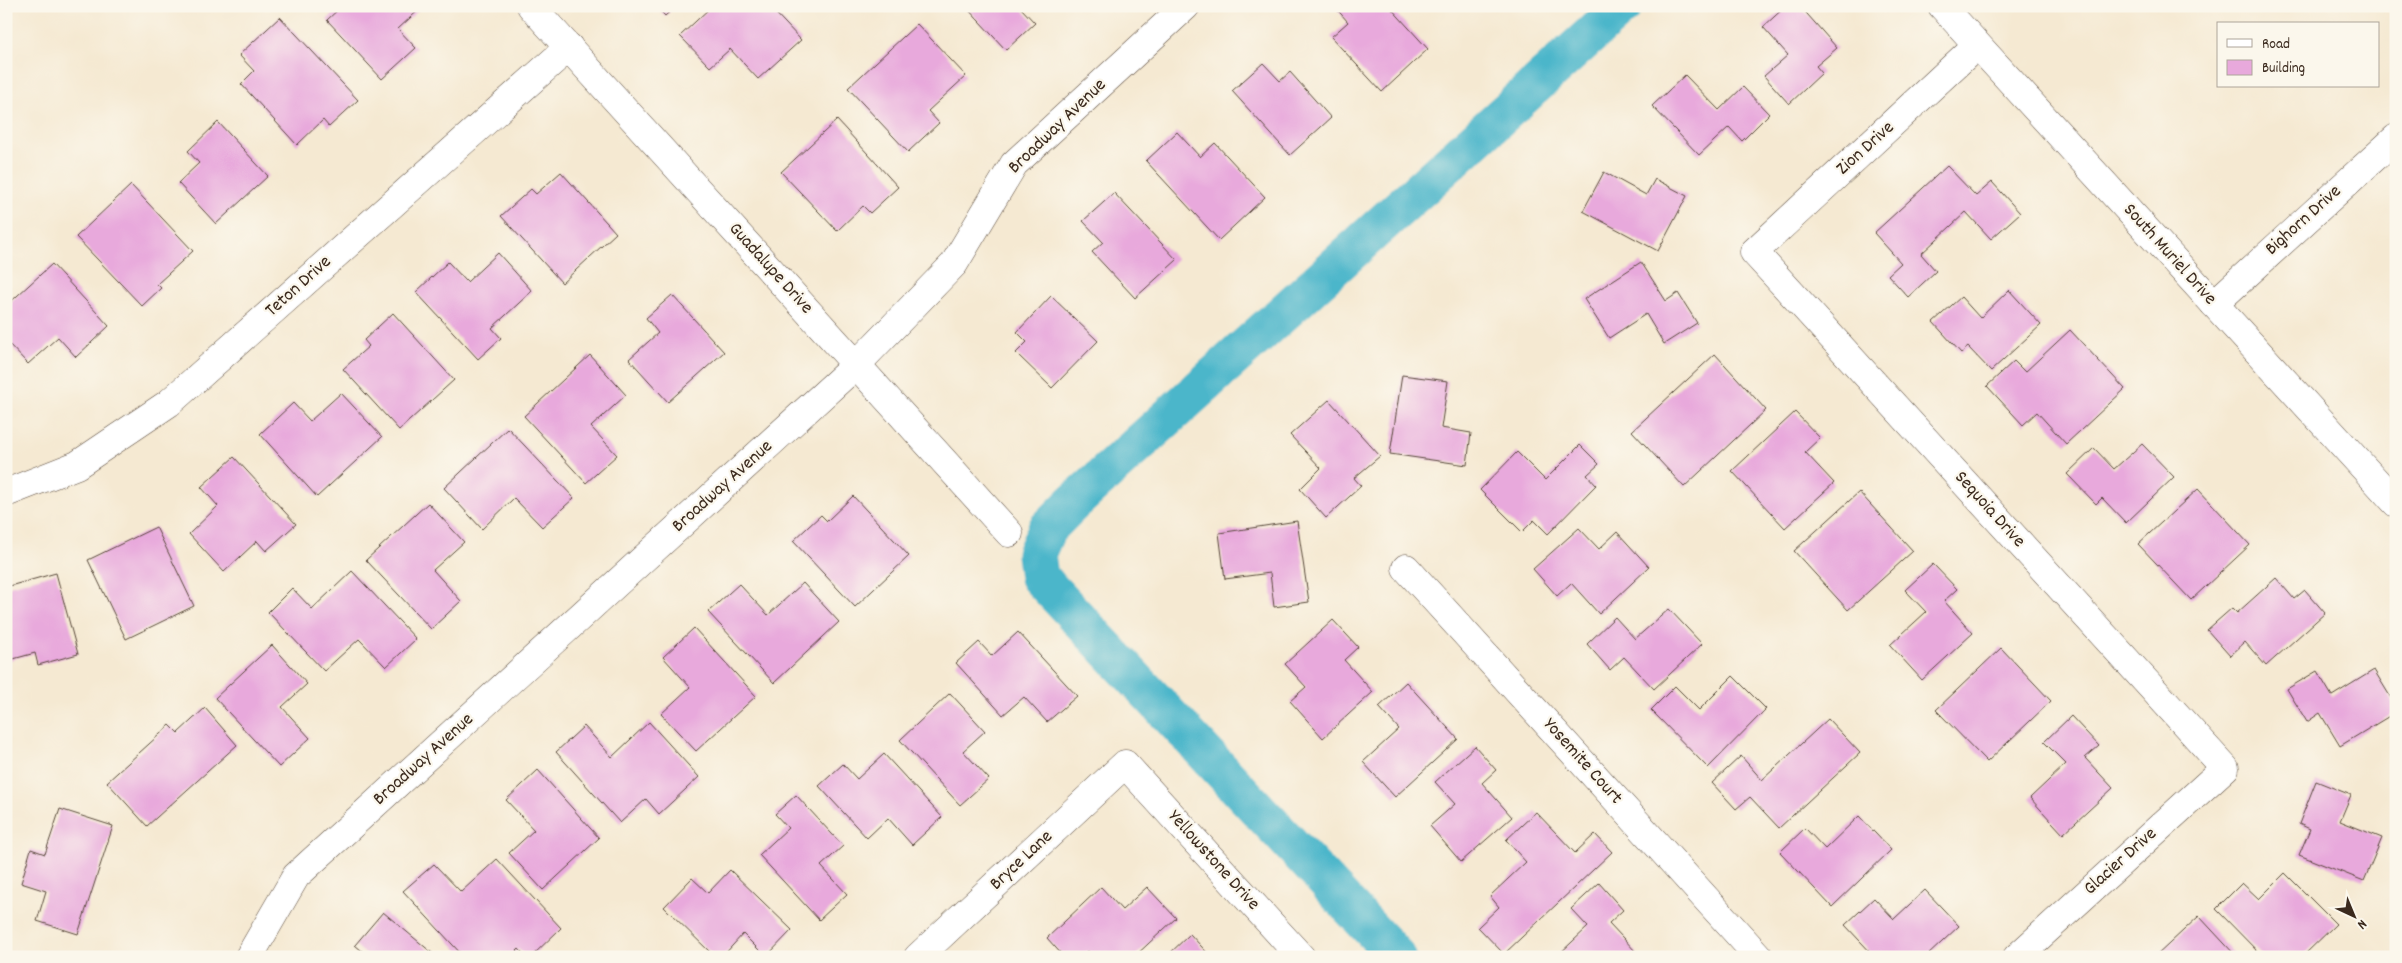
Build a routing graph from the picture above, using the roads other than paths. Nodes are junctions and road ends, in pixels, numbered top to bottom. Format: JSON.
{"nodes":[{"id":1,"x":531,"y":6,"type":"edge"},
{"id":2,"x":1186,"y":6,"type":"edge"},
{"id":3,"x":1942,"y":6,"type":"edge"},
{"id":4,"x":1977,"y":45,"type":"junction"},
{"id":5,"x":569,"y":47,"type":"junction"},
{"id":6,"x":2396,"y":138,"type":"edge"},
{"id":7,"x":1754,"y":252,"type":"joint"},
{"id":8,"x":2214,"y":304,"type":"junction"},
{"id":9,"x":857,"y":364,"type":"junction"},
{"id":10,"x":6,"y":494,"type":"edge"},
{"id":11,"x":2396,"y":503,"type":"edge"},
{"id":12,"x":1009,"y":533,"type":"dead end"},
{"id":13,"x":1406,"y":568,"type":"dead end"},
{"id":14,"x":1125,"y":764,"type":"joint"},
{"id":15,"x":2225,"y":768,"type":"joint"},
{"id":16,"x":249,"y":957,"type":"edge"},
{"id":17,"x":918,"y":957,"type":"edge"},
{"id":18,"x":1302,"y":957,"type":"edge"},
{"id":19,"x":1758,"y":957,"type":"edge"},
{"id":20,"x":2017,"y":957,"type":"edge"}],
"edges":[{"from":1,"to":5,"type":"street","name":"Guadalupe Drive"},
{"from":2,"to":9,"type":"street","name":"Broadway Avenue"},
{"from":3,"to":4,"type":"street","name":"South Muriel Drive"},
{"from":4,"to":7,"type":"street","name":"Zion Drive"},
{"from":4,"to":8,"type":"street","name":"South Muriel Drive"},
{"from":5,"to":9,"type":"street","name":"Guadalupe Drive"},
{"from":5,"to":10,"type":"street","name":"Teton Drive"},
{"from":6,"to":8,"type":"street","name":"Bighorn Drive"},
{"from":7,"to":15,"type":"street","name":"Sequoia Drive"},
{"from":8,"to":11,"type":"street","name":"South Muriel Drive"},
{"from":9,"to":12,"type":"street","name":"Guadalupe Drive"},
{"from":9,"to":16,"type":"street","name":"Broadway Avenue"},
{"from":13,"to":19,"type":"street","name":"Yosemite Court"},
{"from":14,"to":17,"type":"street","name":"Bryce Lane"},
{"from":14,"to":18,"type":"street","name":"Yellowstone Drive"},
{"from":15,"to":20,"type":"street","name":"Glacier Drive"}]}
